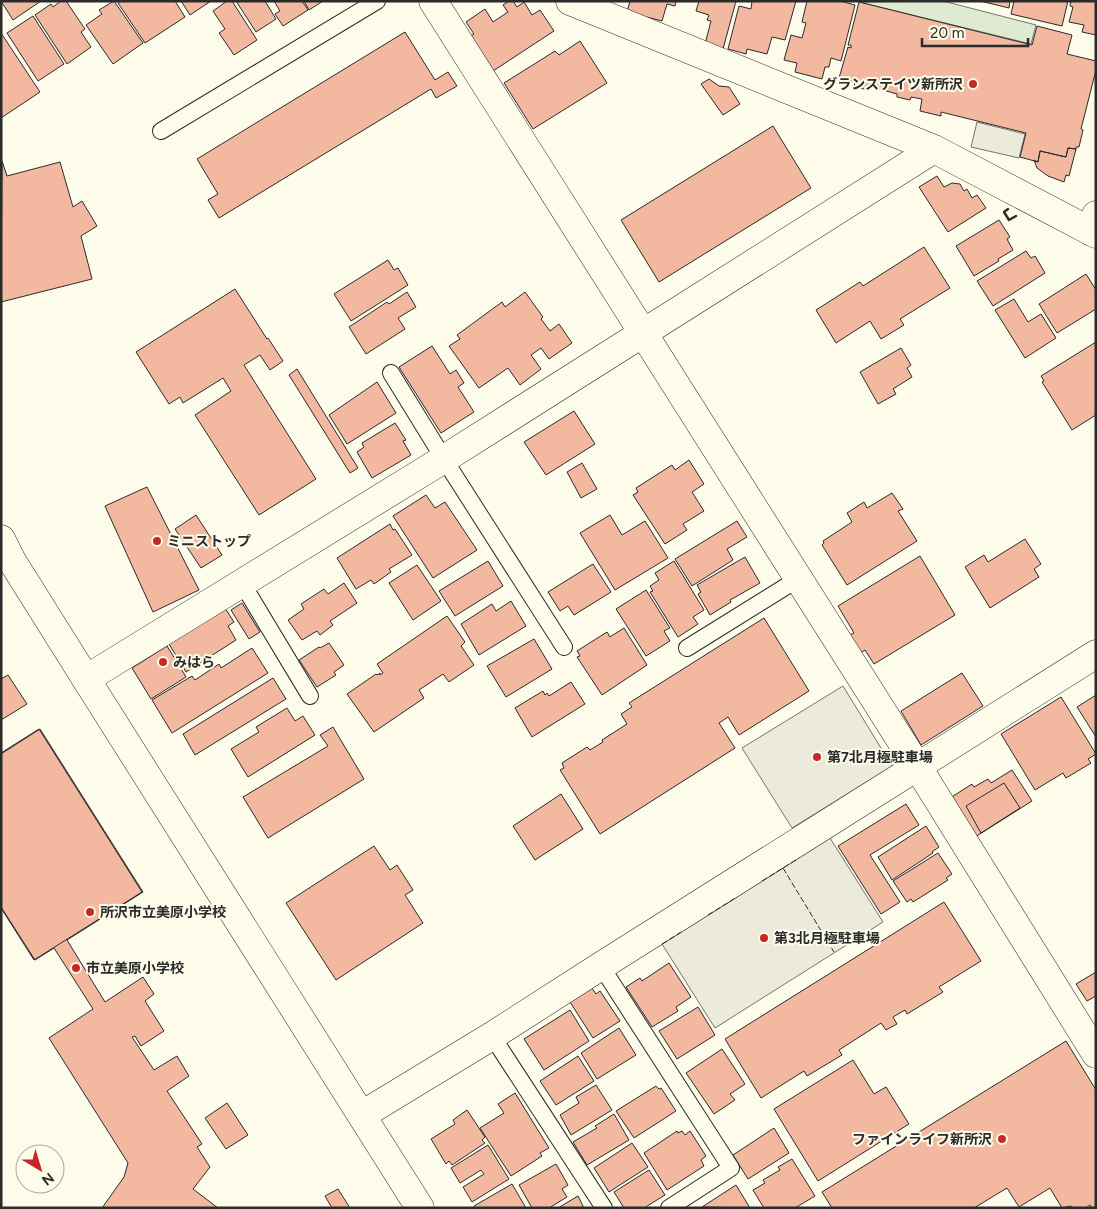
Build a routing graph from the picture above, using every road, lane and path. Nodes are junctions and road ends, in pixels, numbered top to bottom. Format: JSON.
{"nodes":[{"id":1,"x":377,"y":1,"type":"edge"},
{"id":2,"x":433,"y":1,"type":"edge"},
{"id":3,"x":570,"y":1,"type":"edge"},
{"id":4,"x":160,"y":131,"type":"dead end"},
{"id":5,"x":934,"y":149,"type":"junction"},
{"id":6,"x":1094,"y":227,"type":"edge"},
{"id":7,"x":643,"y":334,"type":"junction"},
{"id":8,"x":391,"y":373,"type":"dead end"},
{"id":9,"x":444,"y":459,"type":"junction"},
{"id":10,"x":5,"y":557,"type":"edge"},
{"id":11,"x":798,"y":579,"type":"junction"},
{"id":12,"x":242,"y":584,"type":"junction"},
{"id":13,"x":564,"y":647,"type":"dead end"},
{"id":14,"x":687,"y":648,"type":"dead end"},
{"id":15,"x":1096,"y":654,"type":"edge"},
{"id":16,"x":86,"y":679,"type":"junction"},
{"id":17,"x":310,"y":696,"type":"dead end"},
{"id":18,"x":916,"y":766,"type":"junction"},
{"id":19,"x":601,"y":966,"type":"junction"},
{"id":20,"x":1089,"y":1026,"type":"edge"},
{"id":21,"x":492,"y":1036,"type":"junction"},
{"id":22,"x":1096,"y":1054,"type":"edge"},
{"id":23,"x":362,"y":1115,"type":"junction"},
{"id":24,"x":420,"y":1208,"type":"edge"},
{"id":25,"x":604,"y":1208,"type":"edge"},
{"id":26,"x":669,"y":1208,"type":"edge"}],
"edges":[{"from":1,"to":4,"type":"lane"},
{"from":2,"to":7,"type":"street"},
{"from":3,"to":5,"type":"street"},
{"from":5,"to":6,"type":"street"},
{"from":5,"to":7,"type":"street"},
{"from":7,"to":9,"type":"street"},
{"from":7,"to":11,"type":"street"},
{"from":8,"to":9,"type":"lane"},
{"from":9,"to":12,"type":"street"},
{"from":9,"to":13,"type":"lane"},
{"from":10,"to":16,"type":"street"},
{"from":11,"to":14,"type":"lane"},
{"from":11,"to":18,"type":"street"},
{"from":12,"to":16,"type":"street"},
{"from":12,"to":17,"type":"lane"},
{"from":15,"to":18,"type":"street"},
{"from":16,"to":23,"type":"street"},
{"from":18,"to":19,"type":"street"},
{"from":18,"to":20,"type":"street"},
{"from":19,"to":21,"type":"street"},
{"from":19,"to":26,"type":"lane"},
{"from":20,"to":22,"type":"street"},
{"from":21,"to":23,"type":"street"},
{"from":21,"to":25,"type":"lane"},
{"from":23,"to":24,"type":"street"}]}
